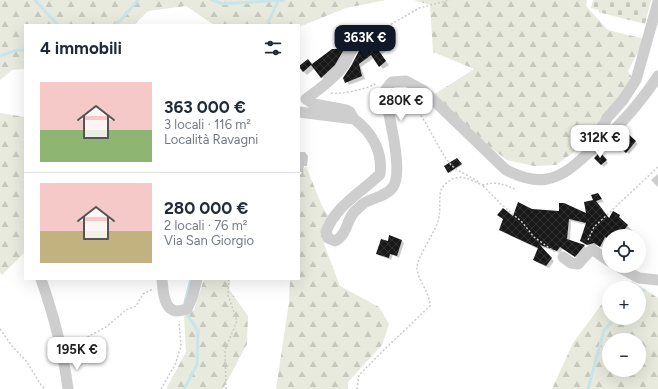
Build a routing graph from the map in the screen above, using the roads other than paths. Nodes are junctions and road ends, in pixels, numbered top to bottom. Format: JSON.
{"nodes":[{"id":1,"x":658,"y":2,"type":"edge"},
{"id":2,"x":353,"y":48,"type":"road end"},
{"id":3,"x":658,"y":76,"type":"edge"},
{"id":4,"x":300,"y":112,"type":"edge"},
{"id":5,"x":354,"y":119,"type":"junction"},
{"id":6,"x":605,"y":140,"type":"junction"},
{"id":7,"x":602,"y":256,"type":"edge"},
{"id":8,"x":563,"y":257,"type":"road end"},
{"id":9,"x":629,"y":273,"type":"edge"},
{"id":10,"x":41,"y":280,"type":"edge"},
{"id":11,"x":197,"y":280,"type":"edge"},
{"id":12,"x":658,"y":280,"type":"edge"},
{"id":13,"x":162,"y":282,"type":"edge"},
{"id":14,"x":68,"y":389,"type":"edge"}],
"edges":[{"from":1,"to":6,"type":"street"},
{"from":2,"to":5,"type":"street"},
{"from":3,"to":6,"type":"street"},
{"from":4,"to":5,"type":"street"},
{"from":5,"to":6,"type":"street"},
{"from":7,"to":8,"type":"street"},
{"from":9,"to":12,"type":"street"},
{"from":10,"to":14,"type":"street"},
{"from":11,"to":13,"type":"street"}]}
